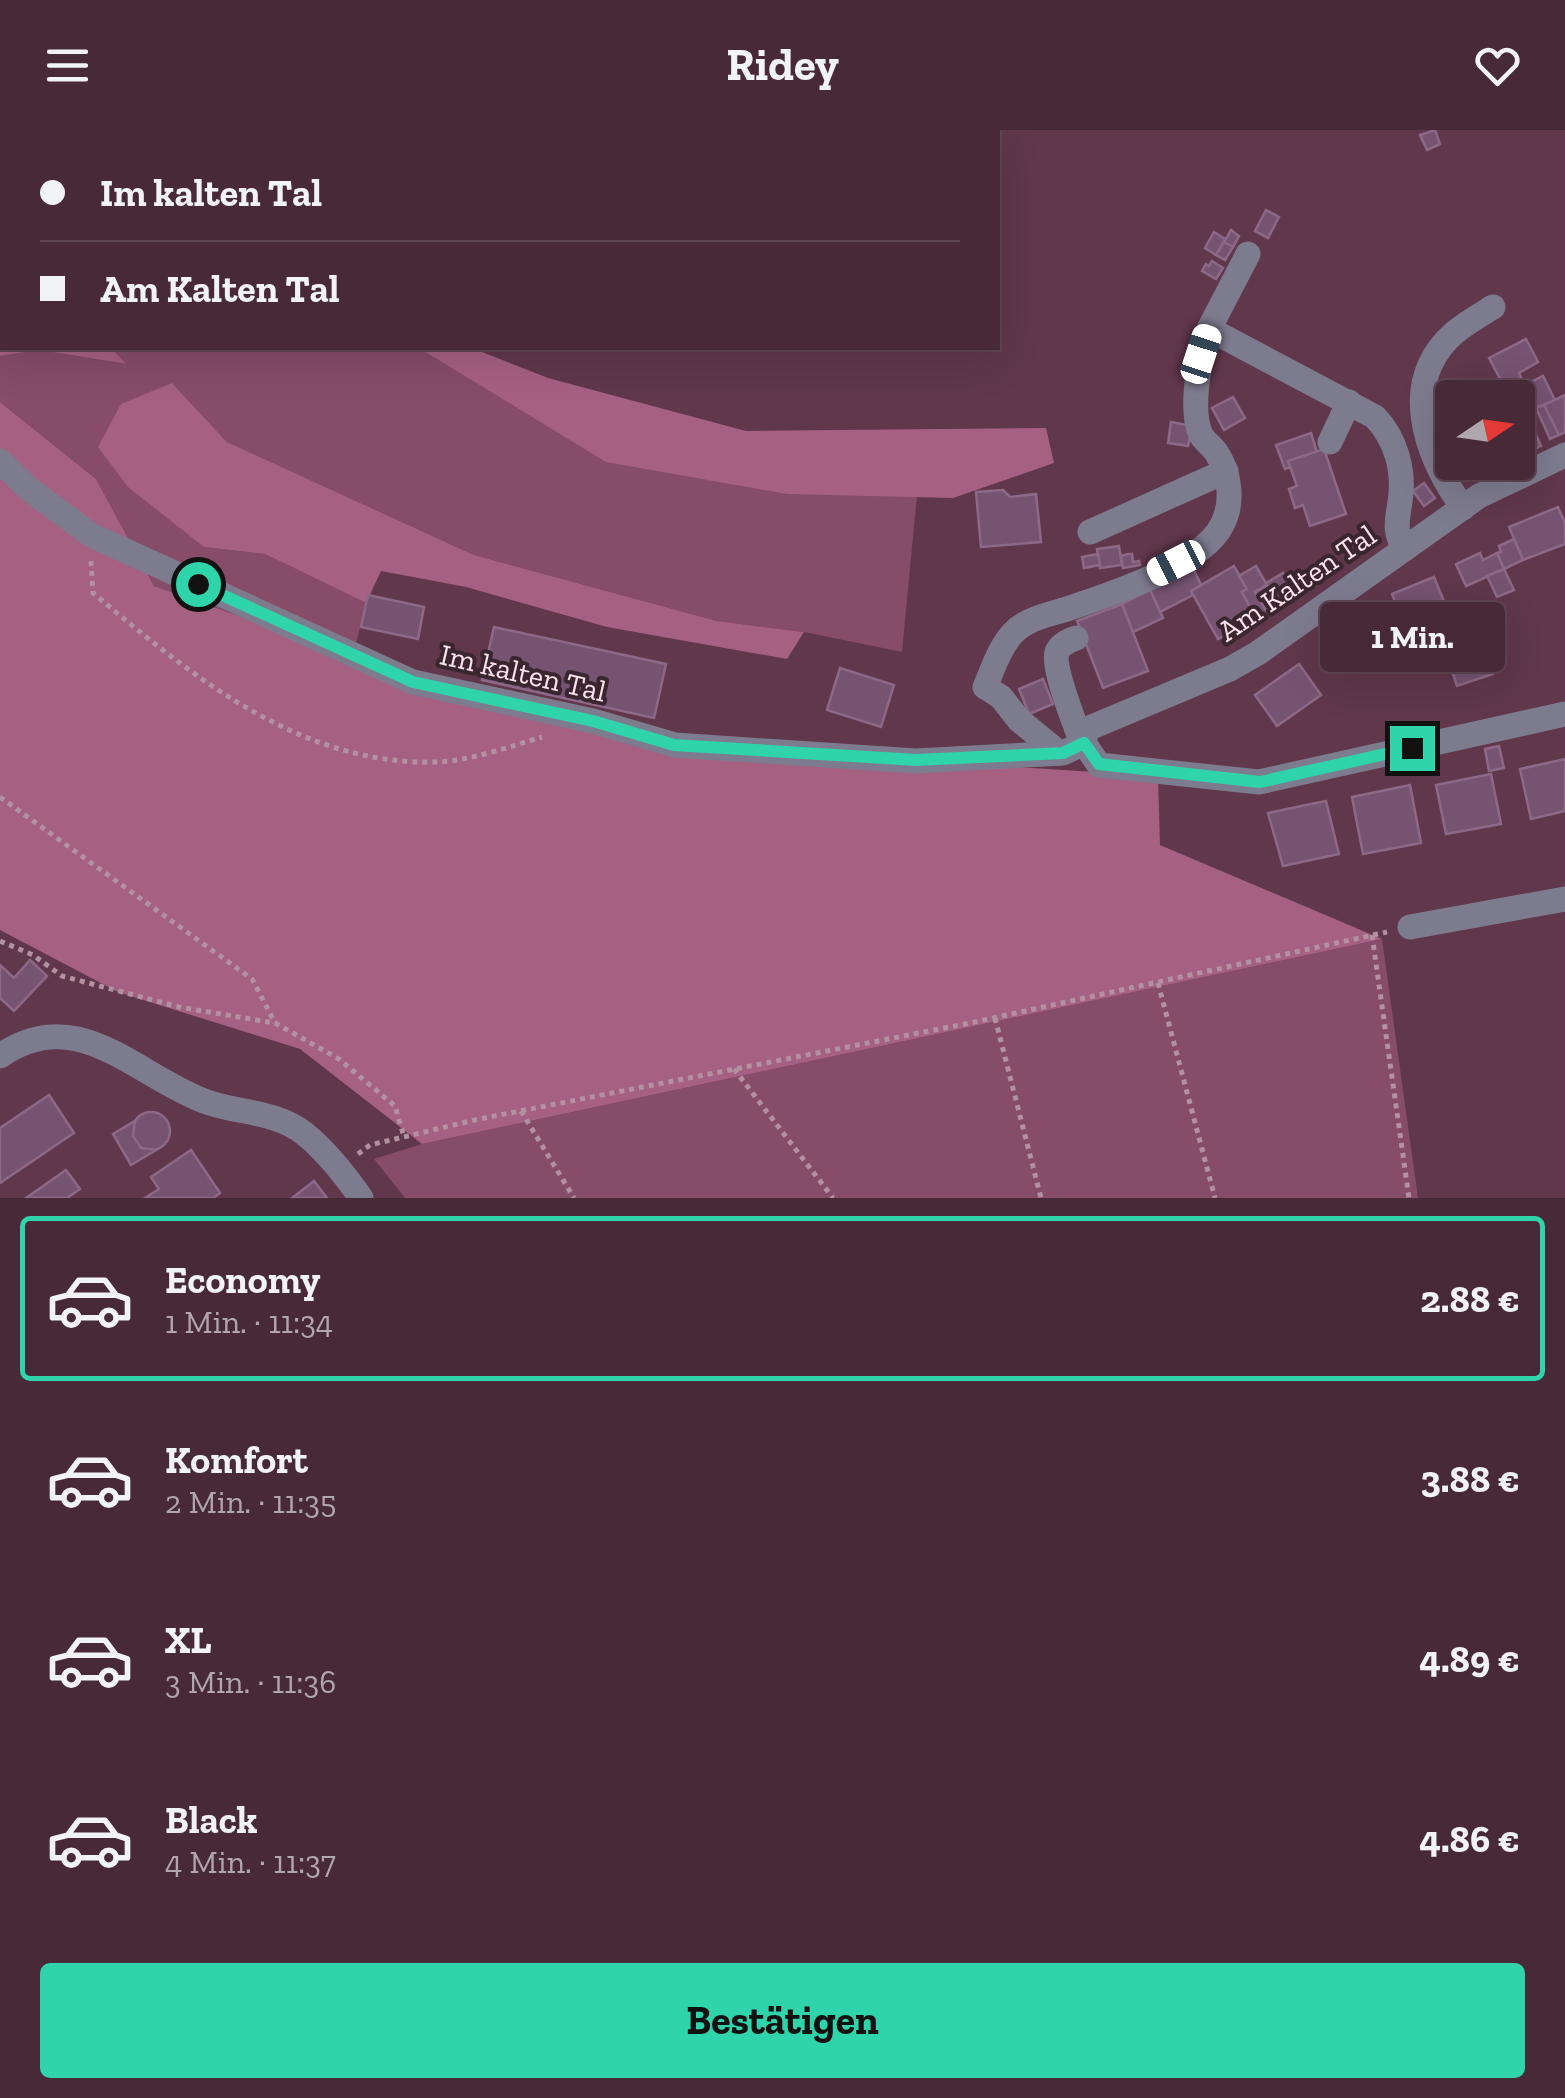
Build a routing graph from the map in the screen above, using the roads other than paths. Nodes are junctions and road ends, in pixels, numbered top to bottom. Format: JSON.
{"nodes":[{"id":1,"x":1248,"y":254,"type":"dead end"},
{"id":2,"x":1493,"y":307,"type":"dead end"},
{"id":3,"x":1209,"y":329,"type":"junction"},
{"id":4,"x":1349,"y":402,"type":"junction"},
{"id":5,"x":1330,"y":442,"type":"dead end"},
{"id":6,"x":1565,"y":455,"type":"edge"},
{"id":7,"x":0,"y":462,"type":"edge"},
{"id":8,"x":1226,"y":471,"type":"junction"},
{"id":9,"x":1463,"y":508,"type":"junction"},
{"id":10,"x":1090,"y":532,"type":"dead end"},
{"id":11,"x":1404,"y":549,"type":"junction"},
{"id":12,"x":1076,"y":638,"type":"dead end"},
{"id":13,"x":1565,"y":714,"type":"edge"},
{"id":14,"x":1075,"y":746,"type":"junction"},
{"id":15,"x":1565,"y":899,"type":"edge"},
{"id":16,"x":1410,"y":927,"type":"road end"},
{"id":17,"x":5,"y":1052,"type":"edge"},
{"id":18,"x":361,"y":1198,"type":"edge"}],
"edges":[{"from":1,"to":3,"type":"street"},
{"from":2,"to":9,"type":"street"},
{"from":3,"to":4,"type":"street"},
{"from":3,"to":8,"type":"street"},
{"from":4,"to":5,"type":"street"},
{"from":4,"to":11,"type":"street"},
{"from":6,"to":9,"type":"street","name":"Am Kalten Tal"},
{"from":7,"to":14,"type":"street","name":"Im kalten Tal"},
{"from":8,"to":10,"type":"street"},
{"from":8,"to":14,"type":"street"},
{"from":9,"to":11,"type":"street","name":"Am Kalten Tal"},
{"from":11,"to":14,"type":"street","name":"Am Kalten Tal"},
{"from":12,"to":14,"type":"street"},
{"from":13,"to":14,"type":"street"},
{"from":15,"to":16,"type":"street"},
{"from":17,"to":18,"type":"street"}]}
